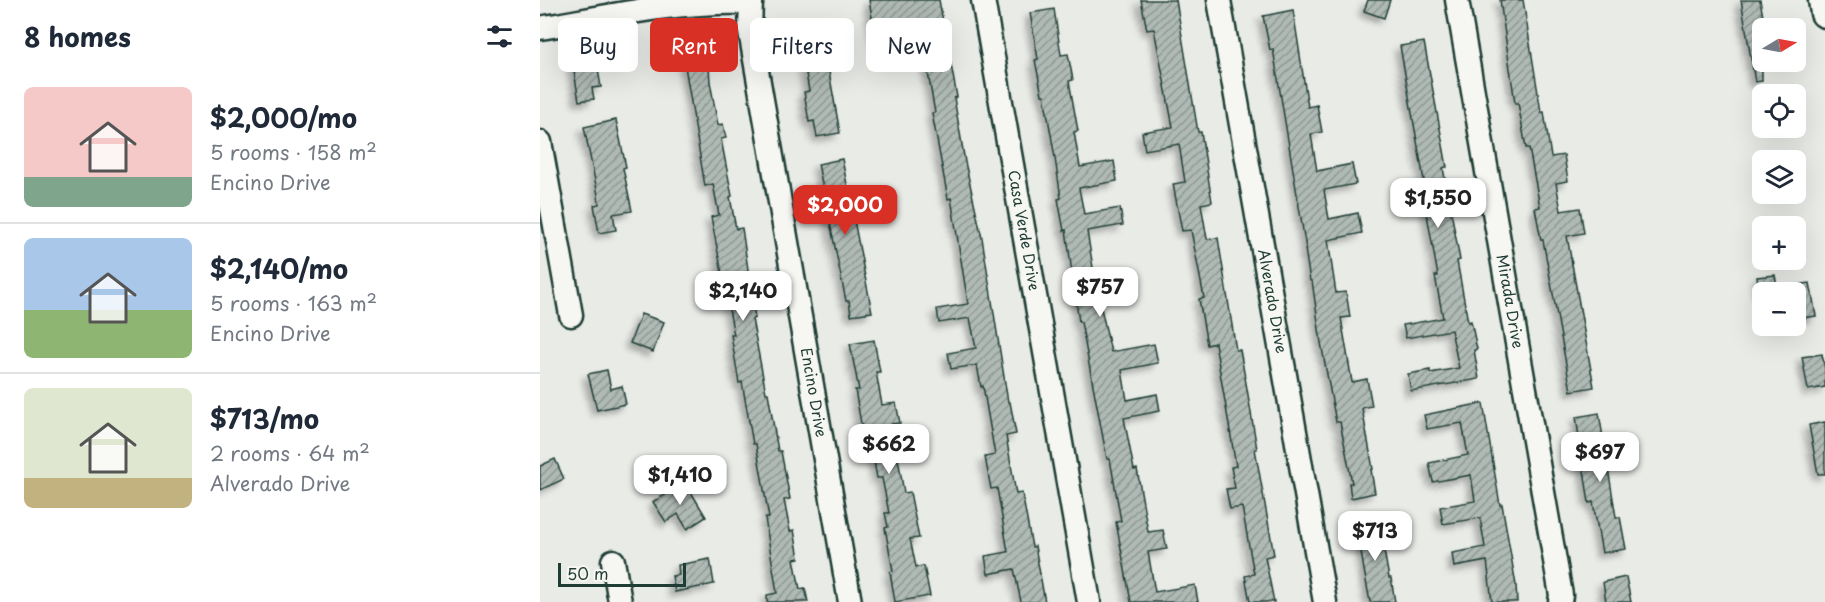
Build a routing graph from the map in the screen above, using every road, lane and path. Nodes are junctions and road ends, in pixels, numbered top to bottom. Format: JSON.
{"nodes":[{"id":1,"x":983,"y":0,"type":"edge"},
{"id":2,"x":1219,"y":0,"type":"edge"},
{"id":3,"x":1457,"y":0,"type":"edge"},
{"id":4,"x":1823,"y":0,"type":"edge"},
{"id":5,"x":751,"y":2,"type":"edge"},
{"id":6,"x":1825,"y":13,"type":"edge"},
{"id":7,"x":540,"y":28,"type":"edge"},
{"id":8,"x":540,"y":142,"type":"edge"},
{"id":9,"x":571,"y":315,"type":"dead end"},
{"id":10,"x":613,"y":561,"type":"dead end"},
{"id":11,"x":620,"y":602,"type":"edge"},
{"id":12,"x":850,"y":602,"type":"edge"},
{"id":13,"x":1089,"y":602,"type":"edge"},
{"id":14,"x":1325,"y":602,"type":"edge"},
{"id":15,"x":1560,"y":602,"type":"edge"}],
"edges":[{"from":1,"to":13,"type":"street","name":"Casa Verde Drive"},
{"from":2,"to":14,"type":"street","name":"Alverado Drive"},
{"from":3,"to":15,"type":"street","name":"Mirada Drive"},
{"from":4,"to":6,"type":"main road"},
{"from":5,"to":7,"type":"street"},
{"from":5,"to":12,"type":"street","name":"Encino Drive"},
{"from":8,"to":9,"type":"street"},
{"from":10,"to":11,"type":"street"}]}
